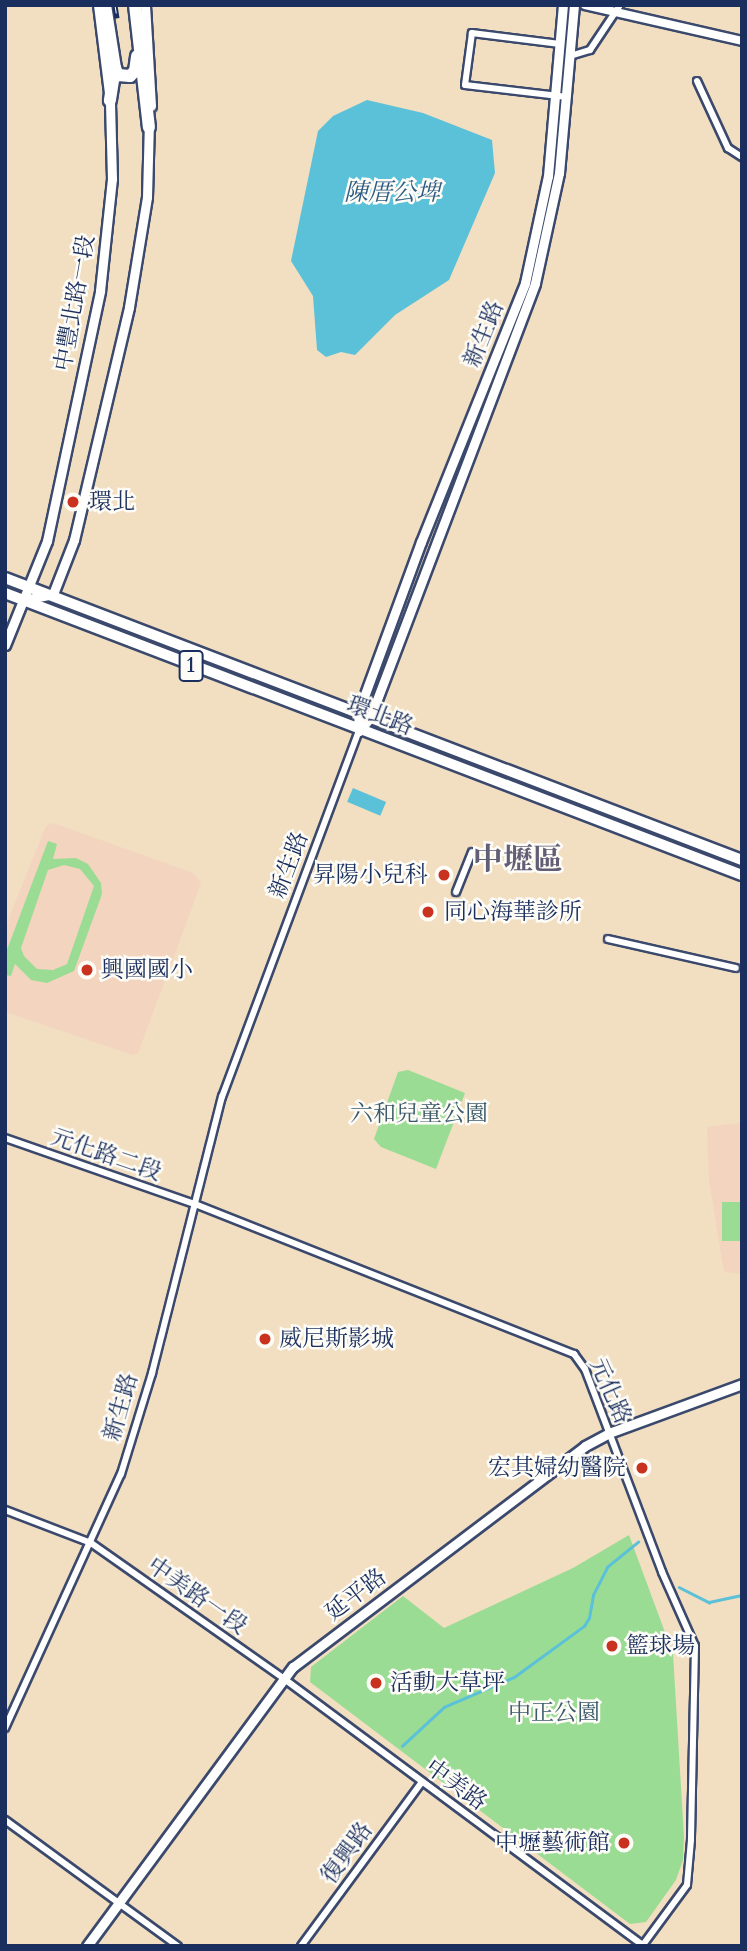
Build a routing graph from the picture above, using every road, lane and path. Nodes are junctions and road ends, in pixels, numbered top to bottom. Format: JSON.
{"nodes":[{"id":1,"x":98,"y":5,"type":"edge"},
{"id":2,"x":105,"y":5,"type":"edge"},
{"id":3,"x":563,"y":5,"type":"edge"},
{"id":4,"x":575,"y":5,"type":"edge"},
{"id":5,"x":585,"y":5,"type":"edge"},
{"id":6,"x":138,"y":6,"type":"edge"},
{"id":7,"x":618,"y":9,"type":"edge"},
{"id":8,"x":742,"y":41,"type":"edge"},
{"id":9,"x":560,"y":44,"type":"junction"},
{"id":10,"x":570,"y":56,"type":"junction"},
{"id":11,"x":115,"y":68,"type":"junction"},
{"id":12,"x":697,"y":81,"type":"dead end"},
{"id":13,"x":555,"y":96,"type":"junction"},
{"id":14,"x":567,"y":97,"type":"junction"},
{"id":15,"x":110,"y":101,"type":"junction"},
{"id":16,"x":149,"y":127,"type":"joint"},
{"id":17,"x":742,"y":157,"type":"edge"},
{"id":18,"x":5,"y":578,"type":"edge"},
{"id":19,"x":28,"y":586,"type":"junction"},
{"id":20,"x":5,"y":593,"type":"edge"},
{"id":21,"x":53,"y":594,"type":"junction"},
{"id":22,"x":23,"y":600,"type":"junction"},
{"id":23,"x":5,"y":645,"type":"edge"},
{"id":24,"x":358,"y":713,"type":"junction"},
{"id":25,"x":370,"y":718,"type":"junction"},
{"id":26,"x":359,"y":731,"type":"junction"},
{"id":27,"x":502,"y":769,"type":"junction"},
{"id":28,"x":497,"y":783,"type":"junction"},
{"id":29,"x":646,"y":824,"type":"junction"},
{"id":30,"x":641,"y":837,"type":"junction"},
{"id":31,"x":472,"y":852,"type":"dead end"},
{"id":32,"x":742,"y":860,"type":"edge"},
{"id":33,"x":742,"y":875,"type":"edge"},
{"id":34,"x":456,"y":892,"type":"dead end"},
{"id":35,"x":608,"y":939,"type":"dead end"},
{"id":36,"x":736,"y":968,"type":"dead end"},
{"id":37,"x":5,"y":1138,"type":"edge"},
{"id":38,"x":195,"y":1204,"type":"junction"},
{"id":39,"x":742,"y":1384,"type":"edge"},
{"id":40,"x":609,"y":1433,"type":"junction"},
{"id":41,"x":5,"y":1510,"type":"edge"},
{"id":42,"x":90,"y":1543,"type":"junction"},
{"id":43,"x":283,"y":1678,"type":"junction"},
{"id":44,"x":5,"y":1728,"type":"edge"},
{"id":45,"x":422,"y":1782,"type":"junction"},
{"id":46,"x":5,"y":1820,"type":"edge"},
{"id":47,"x":120,"y":1902,"type":"junction"},
{"id":48,"x":642,"y":1945,"type":"edge"},
{"id":49,"x":87,"y":1946,"type":"edge"},
{"id":50,"x":178,"y":1946,"type":"edge"},
{"id":51,"x":301,"y":1946,"type":"edge"}],
"edges":[{"from":1,"to":15,"type":"main road","name":"中豐北路一段"},
{"from":2,"to":11,"type":"highway"},
{"from":3,"to":9,"type":"main road","name":"新生路"},
{"from":4,"to":10,"type":"main road"},
{"from":5,"to":7,"type":"street"},
{"from":6,"to":11,"type":"highway"},
{"from":6,"to":16,"type":"highway"},
{"from":7,"to":8,"type":"street"},
{"from":7,"to":10,"type":"street"},
{"from":9,"to":13,"type":"main road","name":"新生路"},
{"from":9,"to":13,"type":"street"},
{"from":10,"to":14,"type":"main road"},
{"from":11,"to":15,"type":"highway"},
{"from":12,"to":17,"type":"street"},
{"from":13,"to":14,"type":"street"},
{"from":13,"to":24,"type":"main road","name":"新生路"},
{"from":14,"to":25,"type":"main road"},
{"from":15,"to":19,"type":"main road","name":"中豐北路一段"},
{"from":16,"to":21,"type":"main road"},
{"from":18,"to":19,"type":"main road","name":"環北路","number":"1"},
{"from":19,"to":21,"type":"main road","name":"環北路","number":"1"},
{"from":19,"to":22,"type":"main road","name":"中豐北路一段"},
{"from":20,"to":22,"type":"main road","name":"環北路","number":"1"},
{"from":21,"to":22,"type":"main road"},
{"from":21,"to":24,"type":"main road","name":"環北路","number":"1"},
{"from":22,"to":23,"type":"main road","name":"中豐北路一段"},
{"from":22,"to":26,"type":"main road","name":"環北路","number":"1"},
{"from":24,"to":25,"type":"main road","name":"環北路","number":"1"},
{"from":24,"to":26,"type":"main road","name":"新生路"},
{"from":25,"to":26,"type":"main road"},
{"from":25,"to":27,"type":"main road","name":"環北路","number":"1"},
{"from":26,"to":28,"type":"main road","name":"環北路","number":"1"},
{"from":26,"to":38,"type":"street","name":"新生路"},
{"from":27,"to":28,"type":"street"},
{"from":27,"to":29,"type":"main road","name":"環北路","number":"1"},
{"from":28,"to":30,"type":"main road","name":"環北路","number":"1"},
{"from":29,"to":30,"type":"street"},
{"from":29,"to":32,"type":"main road","name":"環北路","number":"1"},
{"from":30,"to":33,"type":"main road","name":"環北路","number":"1"},
{"from":31,"to":34,"type":"street"},
{"from":35,"to":36,"type":"street"},
{"from":37,"to":38,"type":"street","name":"元化路二段"},
{"from":38,"to":40,"type":"street","name":"元化路"},
{"from":38,"to":42,"type":"street","name":"新生路"},
{"from":39,"to":40,"type":"main road","name":"延平路"},
{"from":40,"to":43,"type":"main road","name":"延平路"},
{"from":40,"to":48,"type":"street","name":"元化路"},
{"from":41,"to":42,"type":"street","name":"中美路一段"},
{"from":42,"to":43,"type":"street","name":"中美路一段"},
{"from":42,"to":44,"type":"street","name":"新生路"},
{"from":43,"to":45,"type":"street","name":"中美路"},
{"from":43,"to":47,"type":"main road","name":"延平路"},
{"from":45,"to":48,"type":"street","name":"中美路"},
{"from":45,"to":51,"type":"street","name":"復興路"},
{"from":46,"to":47,"type":"street"},
{"from":47,"to":49,"type":"main road","name":"延平路"},
{"from":47,"to":50,"type":"street"}]}
